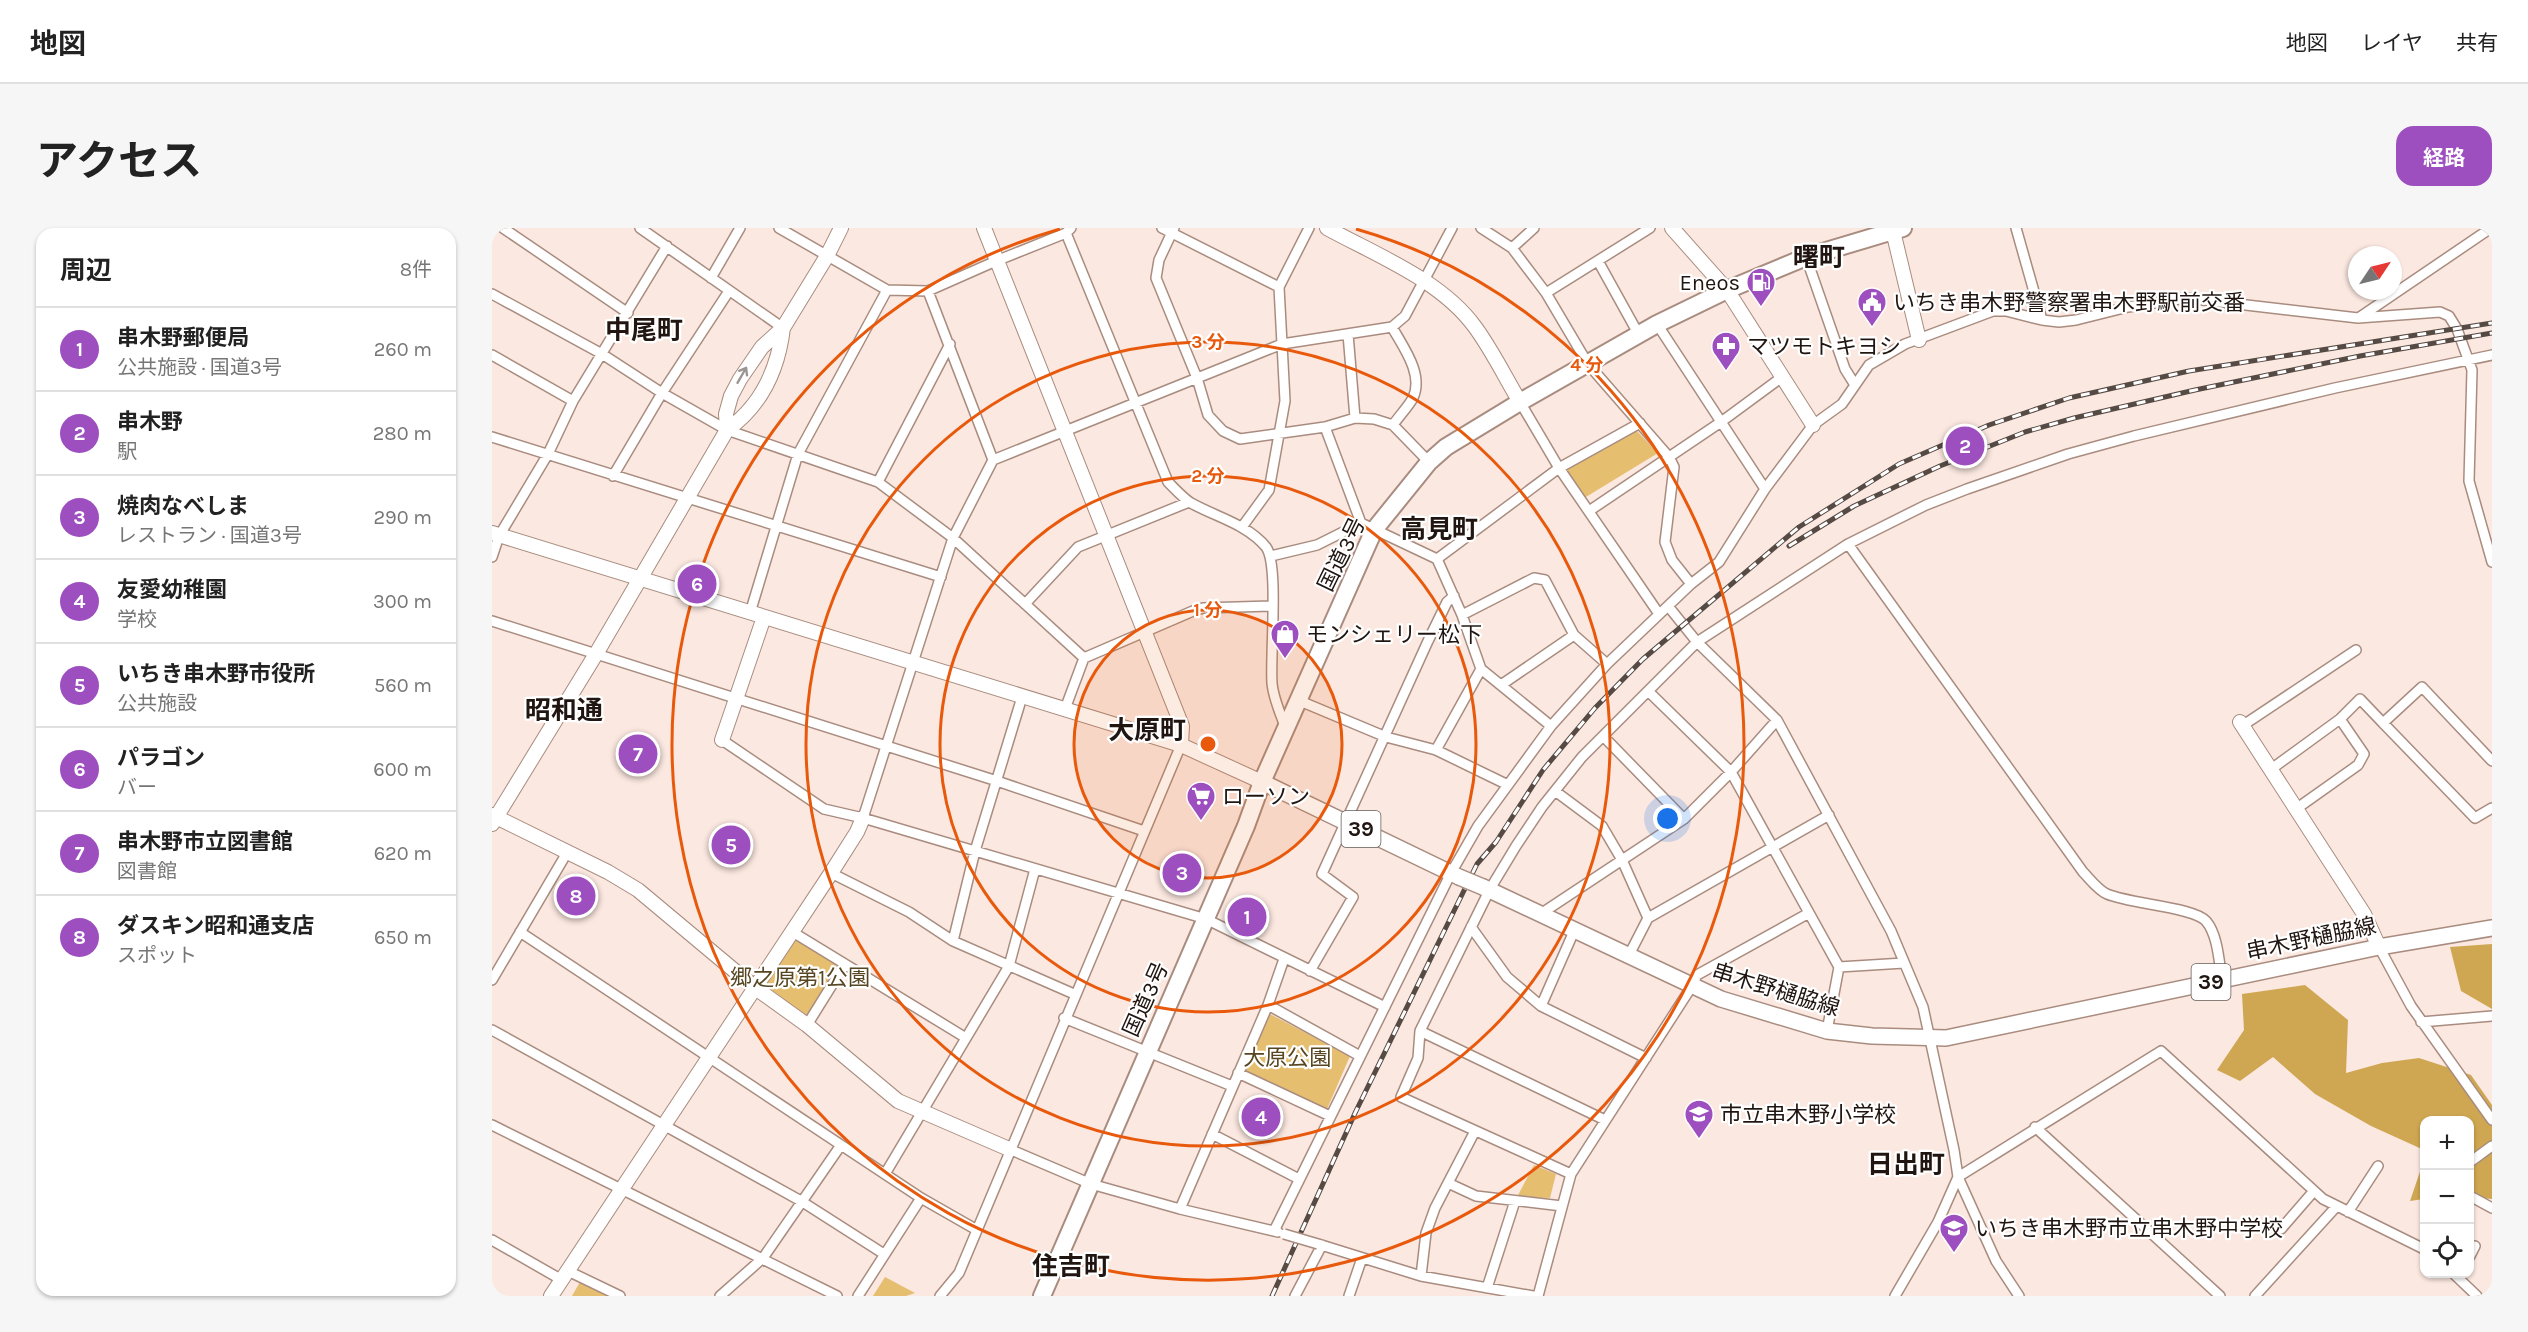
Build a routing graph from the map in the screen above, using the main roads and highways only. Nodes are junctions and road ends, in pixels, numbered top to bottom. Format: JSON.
{"nodes":[{"id":1,"x":1896,"y":229,"type":"edge"},
{"id":2,"x":1262,"y":782,"type":"junction"},
{"id":3,"x":2492,"y":928,"type":"edge"},
{"id":4,"x":1042,"y":1296,"type":"edge"}],
"edges":[{"from":1,"to":2,"type":"highway","name":"国道3号"},
{"from":2,"to":3,"type":"main road","name":"串木野樋脇線","number":"39","bridge":true},
{"from":2,"to":4,"type":"highway","name":"国道3号"}]}
